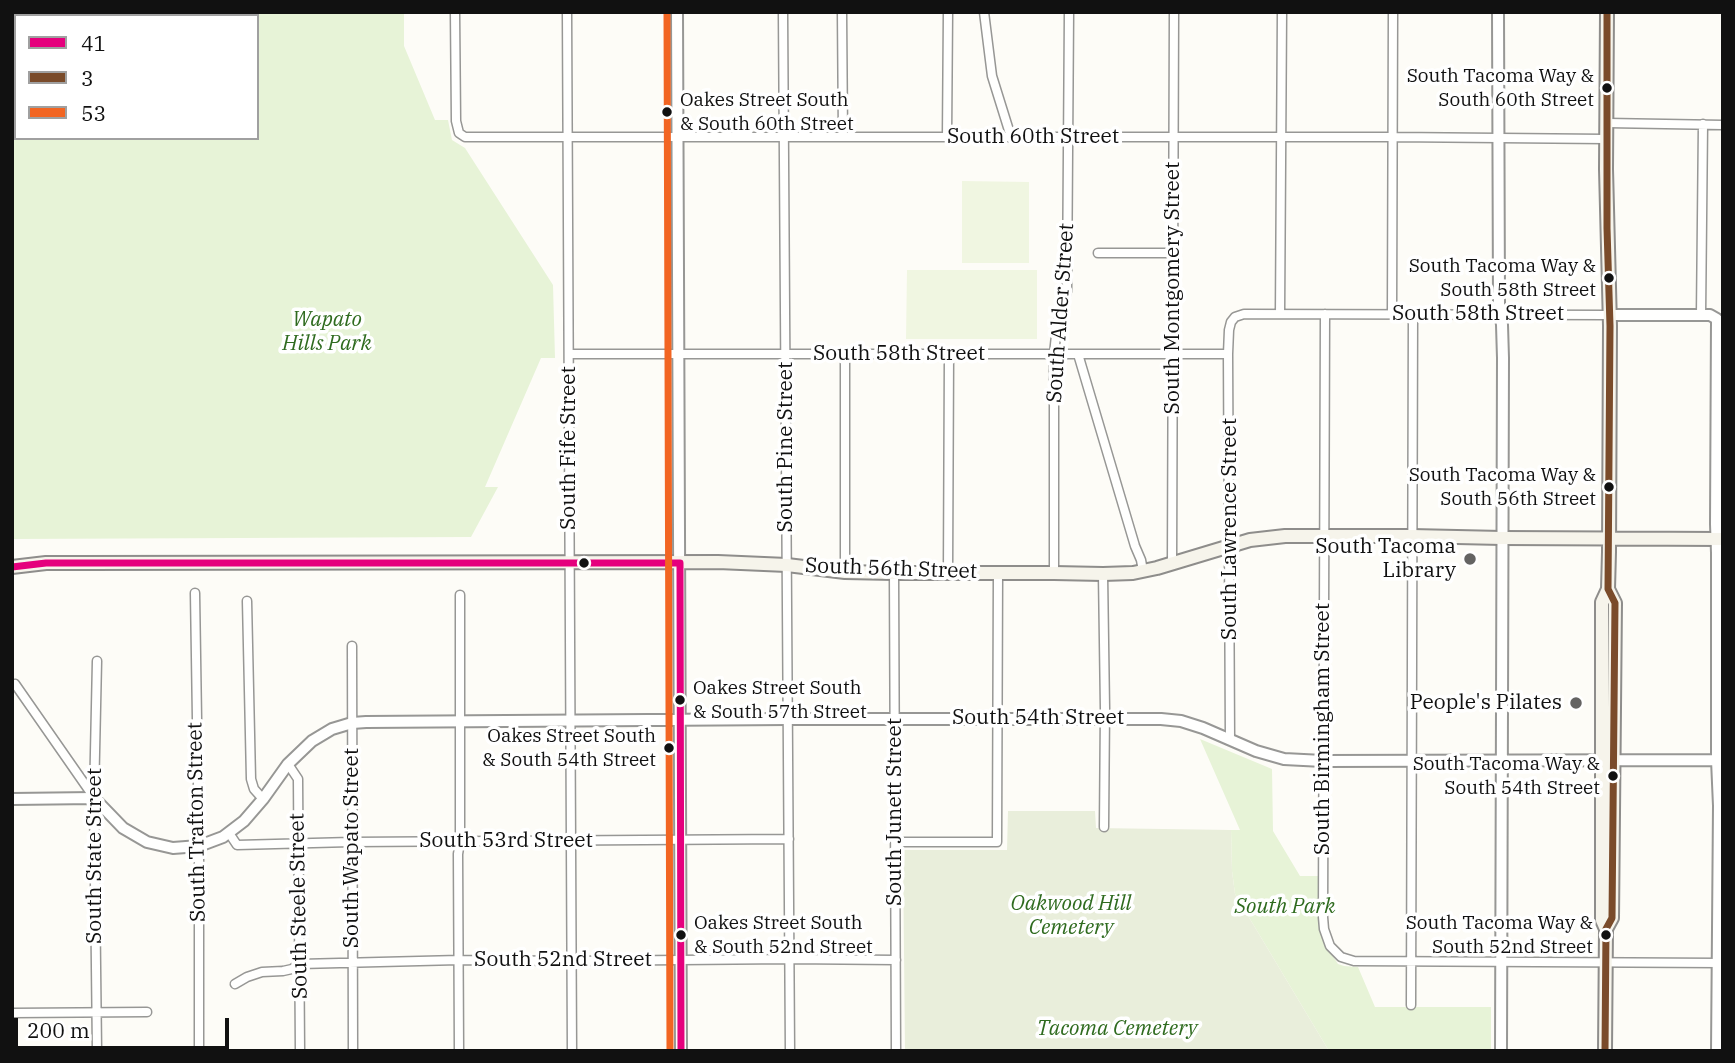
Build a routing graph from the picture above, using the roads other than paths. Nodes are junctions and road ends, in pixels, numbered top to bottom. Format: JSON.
{"nodes":[{"id":1,"x":456,"y":12,"type":"edge"},
{"id":2,"x":567,"y":12,"type":"edge"},
{"id":3,"x":677,"y":12,"type":"edge"},
{"id":4,"x":783,"y":12,"type":"edge"},
{"id":5,"x":842,"y":12,"type":"edge"},
{"id":6,"x":948,"y":12,"type":"edge"},
{"id":7,"x":984,"y":12,"type":"edge"},
{"id":8,"x":1069,"y":12,"type":"edge"},
{"id":9,"x":1174,"y":12,"type":"edge"},
{"id":10,"x":1282,"y":12,"type":"edge"},
{"id":11,"x":1393,"y":12,"type":"edge"},
{"id":12,"x":1498,"y":12,"type":"edge"},
{"id":13,"x":1607,"y":12,"type":"edge"},
{"id":14,"x":1607,"y":123,"type":"junction"},
{"id":15,"x":1703,"y":124,"type":"junction"},
{"id":16,"x":1723,"y":125,"type":"edge"},
{"id":17,"x":568,"y":136,"type":"junction"},
{"id":18,"x":679,"y":136,"type":"junction"},
{"id":19,"x":784,"y":136,"type":"junction"},
{"id":20,"x":843,"y":136,"type":"junction"},
{"id":21,"x":947,"y":137,"type":"junction"},
{"id":22,"x":1011,"y":137,"type":"junction"},
{"id":23,"x":1068,"y":137,"type":"junction"},
{"id":24,"x":1174,"y":137,"type":"junction"},
{"id":25,"x":1281,"y":137,"type":"junction"},
{"id":26,"x":1393,"y":137,"type":"junction"},
{"id":27,"x":1499,"y":138,"type":"junction"},
{"id":28,"x":1606,"y":139,"type":"junction"},
{"id":29,"x":1098,"y":253,"type":"dead end"},
{"id":30,"x":1174,"y":253,"type":"junction"},
{"id":31,"x":1280,"y":314,"type":"junction"},
{"id":32,"x":1325,"y":314,"type":"junction"},
{"id":33,"x":1392,"y":314,"type":"junction"},
{"id":34,"x":1413,"y":314,"type":"junction"},
{"id":35,"x":1499,"y":314,"type":"junction"},
{"id":36,"x":1609,"y":315,"type":"junction"},
{"id":37,"x":1701,"y":315,"type":"junction"},
{"id":38,"x":1720,"y":317,"type":"edge"},
{"id":39,"x":1233,"y":318,"type":"joint"},
{"id":40,"x":569,"y":354,"type":"junction"},
{"id":41,"x":679,"y":354,"type":"junction"},
{"id":42,"x":785,"y":354,"type":"junction"},
{"id":43,"x":845,"y":354,"type":"junction"},
{"id":44,"x":949,"y":354,"type":"junction"},
{"id":45,"x":1054,"y":354,"type":"junction"},
{"id":46,"x":1078,"y":354,"type":"junction"},
{"id":47,"x":1173,"y":354,"type":"junction"},
{"id":48,"x":1228,"y":354,"type":"junction"},
{"id":49,"x":1323,"y":536,"type":"junction"},
{"id":50,"x":1412,"y":536,"type":"junction"},
{"id":51,"x":1502,"y":538,"type":"junction"},
{"id":52,"x":1609,"y":538,"type":"junction"},
{"id":53,"x":1720,"y":539,"type":"edge"},
{"id":54,"x":1230,"y":546,"type":"junction"},
{"id":55,"x":569,"y":563,"type":"junction"},
{"id":56,"x":680,"y":563,"type":"junction"},
{"id":57,"x":1172,"y":564,"type":"junction"},
{"id":58,"x":787,"y":565,"type":"junction"},
{"id":59,"x":12,"y":566,"type":"edge"},
{"id":60,"x":1143,"y":571,"type":"junction"},
{"id":61,"x":845,"y":572,"type":"junction"},
{"id":62,"x":998,"y":572,"type":"junction"},
{"id":63,"x":894,"y":573,"type":"junction"},
{"id":64,"x":948,"y":573,"type":"junction"},
{"id":65,"x":1054,"y":573,"type":"junction"},
{"id":66,"x":1103,"y":574,"type":"junction"},
{"id":67,"x":195,"y":593,"type":"dead end"},
{"id":68,"x":460,"y":595,"type":"dead end"},
{"id":69,"x":247,"y":601,"type":"dead end"},
{"id":70,"x":352,"y":646,"type":"dead end"},
{"id":71,"x":97,"y":661,"type":"dead end"},
{"id":72,"x":15,"y":684,"type":"dead end"},
{"id":73,"x":894,"y":718,"type":"junction"},
{"id":74,"x":1105,"y":718,"type":"junction"},
{"id":75,"x":788,"y":719,"type":"junction"},
{"id":76,"x":998,"y":719,"type":"junction"},
{"id":77,"x":459,"y":720,"type":"junction"},
{"id":78,"x":570,"y":720,"type":"junction"},
{"id":79,"x":680,"y":720,"type":"junction"},
{"id":80,"x":352,"y":723,"type":"junction"},
{"id":81,"x":1230,"y":740,"type":"junction"},
{"id":82,"x":1502,"y":760,"type":"junction"},
{"id":83,"x":1717,"y":760,"type":"junction"},
{"id":84,"x":1323,"y":761,"type":"junction"},
{"id":85,"x":1412,"y":761,"type":"junction"},
{"id":86,"x":1608,"y":761,"type":"junction"},
{"id":87,"x":288,"y":764,"type":"junction"},
{"id":88,"x":94,"y":797,"type":"junction"},
{"id":89,"x":12,"y":799,"type":"edge"},
{"id":90,"x":263,"y":799,"type":"junction"},
{"id":91,"x":1104,"y":827,"type":"dead end"},
{"id":92,"x":229,"y":833,"type":"junction"},
{"id":93,"x":789,"y":839,"type":"junction"},
{"id":94,"x":680,"y":840,"type":"junction"},
{"id":95,"x":571,"y":841,"type":"junction"},
{"id":96,"x":298,"y":842,"type":"junction"},
{"id":97,"x":351,"y":842,"type":"junction"},
{"id":98,"x":460,"y":842,"type":"junction"},
{"id":99,"x":895,"y":842,"type":"junction"},
{"id":100,"x":199,"y":846,"type":"junction"},
{"id":101,"x":789,"y":959,"type":"junction"},
{"id":102,"x":459,"y":960,"type":"junction"},
{"id":103,"x":681,"y":960,"type":"junction"},
{"id":104,"x":895,"y":960,"type":"junction"},
{"id":105,"x":571,"y":961,"type":"junction"},
{"id":106,"x":1411,"y":961,"type":"junction"},
{"id":107,"x":351,"y":962,"type":"junction"},
{"id":108,"x":1501,"y":962,"type":"junction"},
{"id":109,"x":1606,"y":962,"type":"junction"},
{"id":110,"x":300,"y":964,"type":"junction"},
{"id":111,"x":1720,"y":964,"type":"edge"},
{"id":112,"x":234,"y":984,"type":"dead end"},
{"id":113,"x":1411,"y":1005,"type":"dead end"},
{"id":114,"x":147,"y":1012,"type":"dead end"},
{"id":115,"x":12,"y":1013,"type":"edge"},
{"id":116,"x":97,"y":1013,"type":"junction"},
{"id":117,"x":97,"y":1051,"type":"edge"},
{"id":118,"x":199,"y":1051,"type":"edge"},
{"id":119,"x":300,"y":1051,"type":"edge"},
{"id":120,"x":353,"y":1051,"type":"edge"},
{"id":121,"x":459,"y":1051,"type":"edge"},
{"id":122,"x":572,"y":1051,"type":"edge"},
{"id":123,"x":681,"y":1051,"type":"edge"},
{"id":124,"x":790,"y":1051,"type":"edge"},
{"id":125,"x":896,"y":1051,"type":"edge"},
{"id":126,"x":1501,"y":1051,"type":"edge"},
{"id":127,"x":1605,"y":1051,"type":"edge"},
{"id":128,"x":1717,"y":1051,"type":"edge"}],
"edges":[{"from":1,"to":17,"type":"street","name":"South 60th Street"},
{"from":2,"to":17,"type":"street","name":"South Fife Street"},
{"from":3,"to":18,"type":"street"},
{"from":4,"to":19,"type":"street","name":"South Pine Street"},
{"from":5,"to":20,"type":"street"},
{"from":6,"to":21,"type":"street"},
{"from":7,"to":22,"type":"street"},
{"from":8,"to":23,"type":"street","name":"South Alder Street"},
{"from":9,"to":24,"type":"street","name":"South Montgomery Street"},
{"from":10,"to":25,"type":"street"},
{"from":11,"to":26,"type":"street"},
{"from":12,"to":27,"type":"street"},
{"from":13,"to":14,"type":"main road"},
{"from":14,"to":15,"type":"street"},
{"from":14,"to":28,"type":"main road"},
{"from":15,"to":16,"type":"street"},
{"from":15,"to":37,"type":"street"},
{"from":17,"to":18,"type":"street","name":"South 60th Street"},
{"from":17,"to":40,"type":"street","name":"South Fife Street"},
{"from":18,"to":19,"type":"street","name":"South 60th Street"},
{"from":18,"to":41,"type":"street"},
{"from":19,"to":20,"type":"street","name":"South 60th Street"},
{"from":19,"to":42,"type":"street","name":"South Pine Street"},
{"from":20,"to":21,"type":"street","name":"South 60th Street"},
{"from":21,"to":22,"type":"street","name":"South 60th Street"},
{"from":22,"to":23,"type":"street","name":"South 60th Street"},
{"from":23,"to":24,"type":"street","name":"South 60th Street"},
{"from":23,"to":45,"type":"street","name":"South Alder Street"},
{"from":24,"to":25,"type":"street","name":"South 60th Street"},
{"from":24,"to":30,"type":"street","name":"South Montgomery Street"},
{"from":25,"to":26,"type":"street","name":"South 60th Street"},
{"from":25,"to":31,"type":"street"},
{"from":26,"to":27,"type":"street","name":"South 60th Street"},
{"from":26,"to":33,"type":"street"},
{"from":27,"to":28,"type":"street","name":"South 60th Street"},
{"from":27,"to":35,"type":"street"},
{"from":28,"to":36,"type":"main road"},
{"from":29,"to":30,"type":"street"},
{"from":30,"to":47,"type":"street","name":"South Montgomery Street"},
{"from":31,"to":32,"type":"street","name":"South 58th Street"},
{"from":31,"to":39,"type":"street","name":"South 58th Street"},
{"from":32,"to":33,"type":"street","name":"South 58th Street"},
{"from":32,"to":49,"type":"street","name":"South Birmingham Street"},
{"from":33,"to":34,"type":"street","name":"South 58th Street"},
{"from":34,"to":35,"type":"street","name":"South 58th Street"},
{"from":34,"to":50,"type":"street"},
{"from":35,"to":36,"type":"street","name":"South 58th Street"},
{"from":35,"to":51,"type":"street"},
{"from":36,"to":37,"type":"street","name":"South 58th Street"},
{"from":36,"to":52,"type":"main road"},
{"from":37,"to":38,"type":"street","name":"South 58th Street"},
{"from":38,"to":53,"type":"street"},
{"from":39,"to":48,"type":"street","name":"South Lawrence Street"},
{"from":40,"to":41,"type":"street","name":"South 58th Street"},
{"from":40,"to":55,"type":"street","name":"South Fife Street"},
{"from":41,"to":42,"type":"street","name":"South 58th Street"},
{"from":41,"to":56,"type":"street"},
{"from":42,"to":43,"type":"street","name":"South 58th Street"},
{"from":42,"to":58,"type":"street","name":"South Pine Street"},
{"from":43,"to":44,"type":"street","name":"South 58th Street"},
{"from":43,"to":61,"type":"street"},
{"from":44,"to":45,"type":"street","name":"South 58th Street"},
{"from":44,"to":64,"type":"street"},
{"from":45,"to":46,"type":"street","name":"South 58th Street"},
{"from":45,"to":65,"type":"street","name":"South Alder Street"},
{"from":46,"to":47,"type":"street","name":"South 58th Street"},
{"from":46,"to":60,"type":"street"},
{"from":47,"to":48,"type":"street","name":"South 58th Street"},
{"from":47,"to":57,"type":"street","name":"South Montgomery Street"},
{"from":48,"to":54,"type":"street","name":"South Lawrence Street"},
{"from":49,"to":50,"type":"main road","name":"South 56th Street"},
{"from":49,"to":54,"type":"main road","name":"South 56th Street"},
{"from":49,"to":84,"type":"street","name":"South Birmingham Street"},
{"from":50,"to":51,"type":"main road","name":"South 56th Street"},
{"from":50,"to":85,"type":"street"},
{"from":51,"to":52,"type":"main road","name":"South 56th Street"},
{"from":51,"to":82,"type":"street"},
{"from":52,"to":53,"type":"main road","name":"South 56th Street"},
{"from":52,"to":86,"type":"main road"},
{"from":53,"to":83,"type":"street"},
{"from":54,"to":57,"type":"main road","name":"South 56th Street"},
{"from":54,"to":81,"type":"street","name":"South Lawrence Street"},
{"from":55,"to":56,"type":"main road","name":"South 56th Street"},
{"from":55,"to":59,"type":"main road","name":"South 56th Street"},
{"from":55,"to":78,"type":"street","name":"South Fife Street"},
{"from":56,"to":58,"type":"main road","name":"South 56th Street"},
{"from":56,"to":79,"type":"street"},
{"from":57,"to":60,"type":"main road","name":"South 56th Street"},
{"from":58,"to":61,"type":"main road","name":"South 56th Street"},
{"from":58,"to":75,"type":"street","name":"South Pine Street"},
{"from":60,"to":66,"type":"main road","name":"South 56th Street"},
{"from":61,"to":63,"type":"main road","name":"South 56th Street"},
{"from":62,"to":64,"type":"main road","name":"South 56th Street"},
{"from":62,"to":65,"type":"main road","name":"South 56th Street"},
{"from":62,"to":76,"type":"street"},
{"from":63,"to":64,"type":"main road","name":"South 56th Street"},
{"from":63,"to":73,"type":"street","name":"South Junett Street"},
{"from":65,"to":66,"type":"main road","name":"South 56th Street"},
{"from":66,"to":74,"type":"street"},
{"from":67,"to":100,"type":"street","name":"South Trafton Street"},
{"from":68,"to":77,"type":"street"},
{"from":69,"to":90,"type":"street","name":"South Steele Street"},
{"from":70,"to":80,"type":"street","name":"South Wapato Street"},
{"from":71,"to":88,"type":"street","name":"South State Street"},
{"from":72,"to":88,"type":"street"},
{"from":73,"to":75,"type":"street","name":"South 54th Street"},
{"from":73,"to":76,"type":"street","name":"South 54th Street"},
{"from":73,"to":99,"type":"street","name":"South Junett Street"},
{"from":74,"to":76,"type":"street","name":"South 54th Street"},
{"from":74,"to":81,"type":"street","name":"South 54th Street"},
{"from":74,"to":91,"type":"street"},
{"from":75,"to":79,"type":"street","name":"South 54th Street"},
{"from":75,"to":93,"type":"street","name":"South Pine Street"},
{"from":76,"to":99,"type":"street"},
{"from":77,"to":78,"type":"street","name":"South 54th Street"},
{"from":77,"to":80,"type":"street","name":"South 54th Street"},
{"from":77,"to":98,"type":"street"},
{"from":78,"to":79,"type":"street","name":"South 54th Street"},
{"from":78,"to":95,"type":"street","name":"South Fife Street"},
{"from":79,"to":94,"type":"street"},
{"from":80,"to":87,"type":"street"},
{"from":80,"to":97,"type":"street","name":"South Wapato Street"},
{"from":81,"to":84,"type":"street","name":"South 54th Street"},
{"from":82,"to":85,"type":"street","name":"South 54th Street"},
{"from":82,"to":86,"type":"street","name":"South 54th Street"},
{"from":82,"to":108,"type":"street"},
{"from":83,"to":86,"type":"street","name":"South 54th Street"},
{"from":83,"to":111,"type":"street"},
{"from":84,"to":85,"type":"street","name":"South 54th Street"},
{"from":84,"to":106,"type":"street","name":"South Birmingham Street"},
{"from":85,"to":106,"type":"street"},
{"from":86,"to":109,"type":"main road"},
{"from":87,"to":90,"type":"street"},
{"from":87,"to":96,"type":"street","name":"South Steele Street"},
{"from":88,"to":89,"type":"street"},
{"from":88,"to":100,"type":"street"},
{"from":88,"to":116,"type":"street","name":"South State Street"},
{"from":90,"to":92,"type":"street"},
{"from":92,"to":96,"type":"street","name":"South 53rd Street"},
{"from":92,"to":100,"type":"street"},
{"from":93,"to":94,"type":"street","name":"South 53rd Street"},
{"from":93,"to":101,"type":"street","name":"South Pine Street"},
{"from":94,"to":95,"type":"street","name":"South 53rd Street"},
{"from":94,"to":103,"type":"street"},
{"from":95,"to":98,"type":"street","name":"South 53rd Street"},
{"from":95,"to":105,"type":"street","name":"South Fife Street"},
{"from":96,"to":97,"type":"street","name":"South 53rd Street"},
{"from":96,"to":110,"type":"street","name":"South Steele Street"},
{"from":97,"to":98,"type":"street","name":"South 53rd Street"},
{"from":97,"to":107,"type":"street","name":"South Wapato Street"},
{"from":98,"to":102,"type":"street"},
{"from":99,"to":104,"type":"street","name":"South Junett Street"},
{"from":100,"to":118,"type":"street","name":"South Trafton Street"},
{"from":101,"to":103,"type":"street","name":"South 52nd Street"},
{"from":101,"to":104,"type":"street","name":"South 52nd Street"},
{"from":101,"to":124,"type":"street","name":"South Pine Street"},
{"from":102,"to":105,"type":"street","name":"South 52nd Street"},
{"from":102,"to":107,"type":"street","name":"South 52nd Street"},
{"from":102,"to":121,"type":"street"},
{"from":103,"to":105,"type":"street","name":"South 52nd Street"},
{"from":103,"to":123,"type":"street"},
{"from":104,"to":125,"type":"street","name":"South Junett Street"},
{"from":105,"to":122,"type":"street","name":"South Fife Street"},
{"from":106,"to":108,"type":"street"},
{"from":106,"to":113,"type":"street"},
{"from":107,"to":110,"type":"street","name":"South 52nd Street"},
{"from":107,"to":120,"type":"street","name":"South Wapato Street"},
{"from":108,"to":109,"type":"street"},
{"from":108,"to":126,"type":"street"},
{"from":109,"to":111,"type":"street"},
{"from":109,"to":127,"type":"main road"},
{"from":110,"to":112,"type":"street","name":"South 52nd Street"},
{"from":110,"to":119,"type":"street","name":"South Steele Street"},
{"from":111,"to":128,"type":"street"},
{"from":114,"to":116,"type":"street"},
{"from":115,"to":116,"type":"street"},
{"from":116,"to":117,"type":"street","name":"South State Street"}]}
